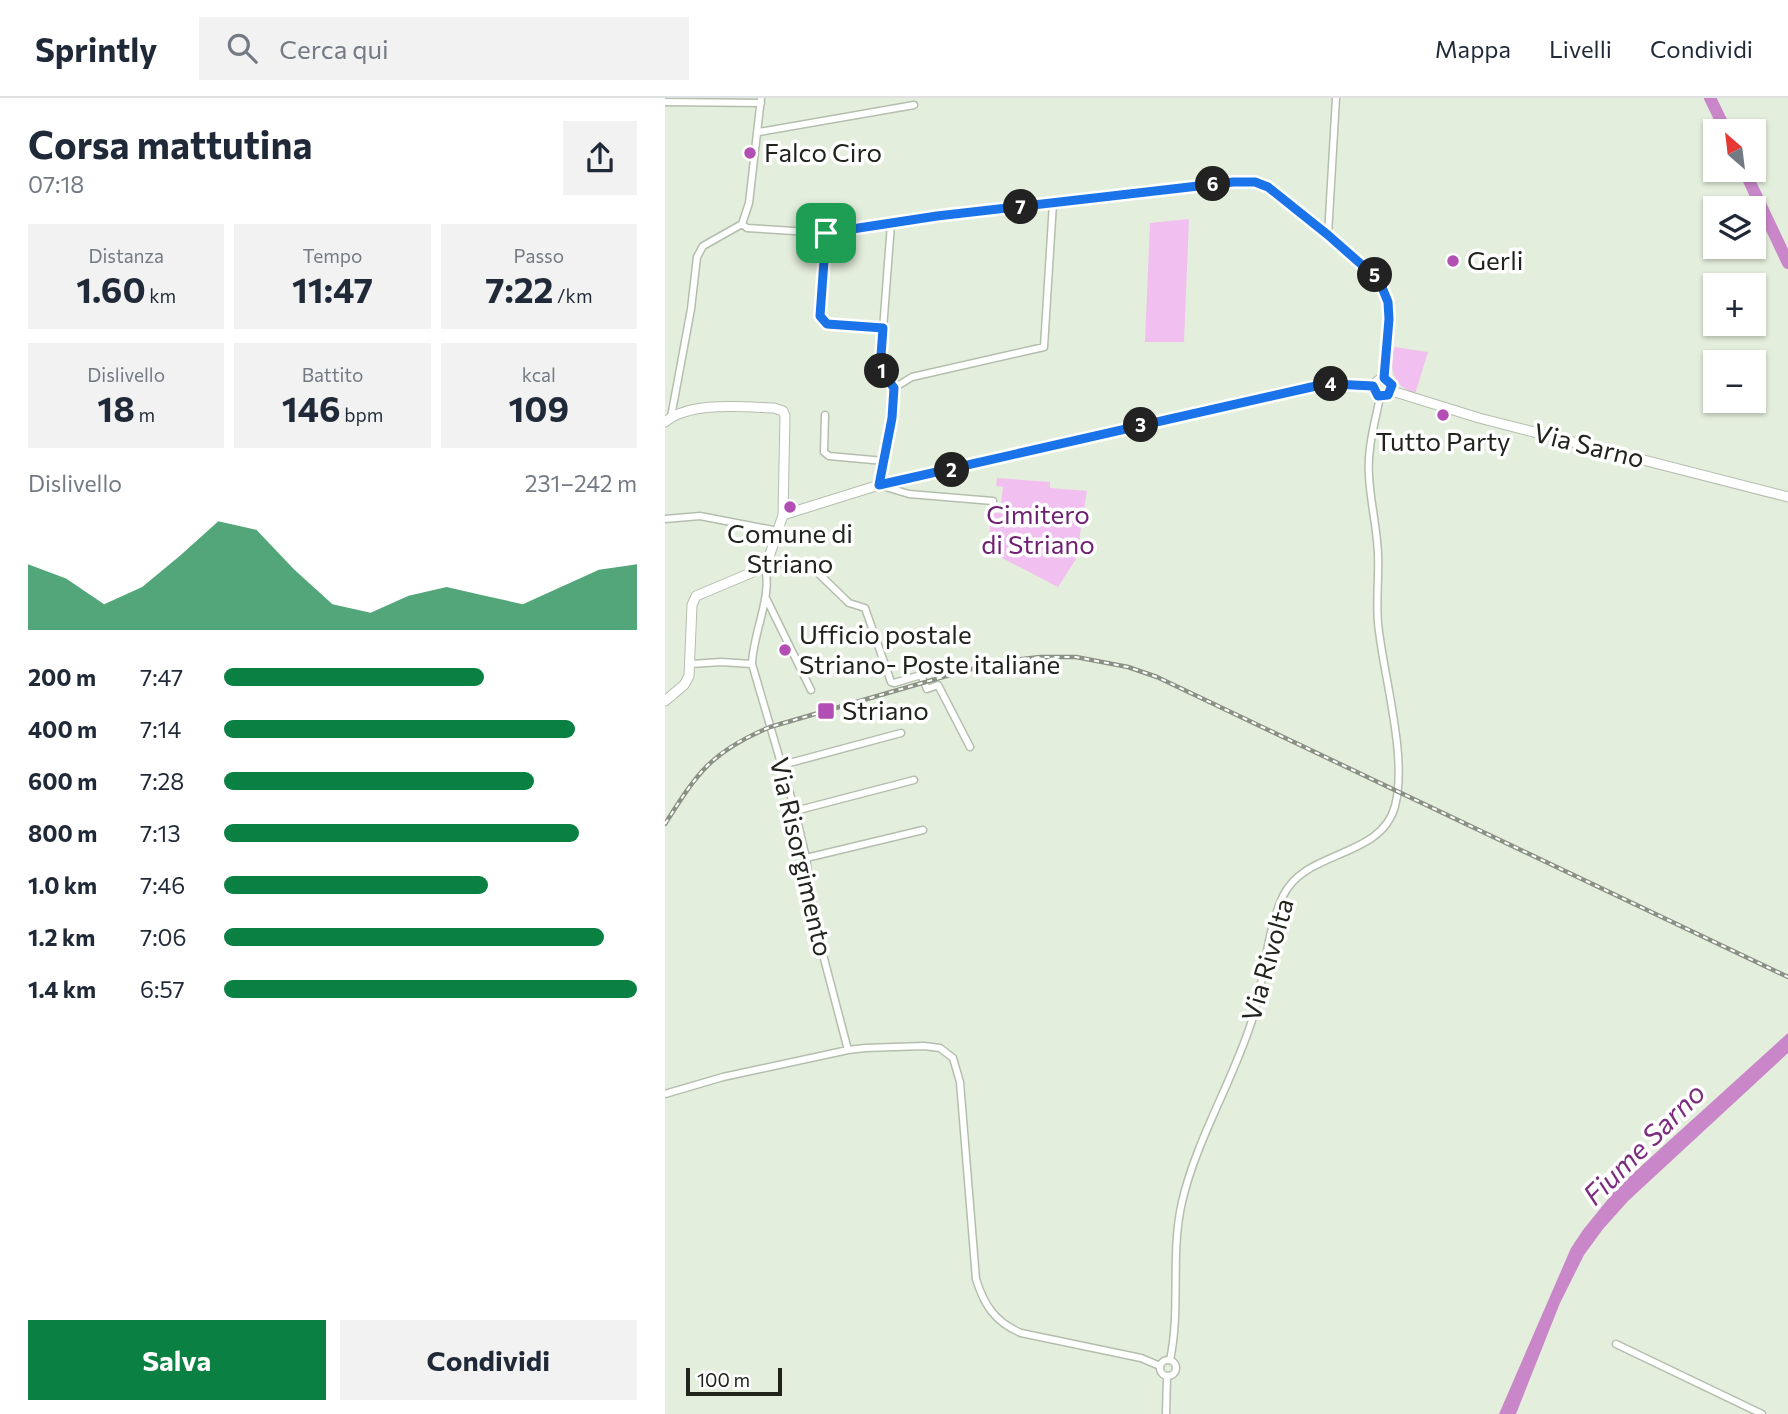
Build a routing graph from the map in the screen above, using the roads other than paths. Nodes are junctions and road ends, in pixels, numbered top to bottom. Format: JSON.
{"nodes":[{"id":1,"x":1336,"y":98,"type":"edge"},
{"id":2,"x":761,"y":101,"type":"edge"},
{"id":3,"x":665,"y":102,"type":"edge"},
{"id":4,"x":914,"y":105,"type":"dead end"},
{"id":5,"x":759,"y":132,"type":"junction"},
{"id":6,"x":1053,"y":203,"type":"junction"},
{"id":7,"x":742,"y":224,"type":"junction"},
{"id":8,"x":891,"y":224,"type":"junction"},
{"id":9,"x":826,"y":233,"type":"junction"},
{"id":10,"x":1328,"y":235,"type":"junction"},
{"id":11,"x":883,"y":328,"type":"junction"},
{"id":12,"x":1384,"y":378,"type":"junction"},
{"id":13,"x":1373,"y":386,"type":"junction"},
{"id":14,"x":894,"y":388,"type":"junction"},
{"id":15,"x":1392,"y":391,"type":"junction"},
{"id":16,"x":1380,"y":397,"type":"junction"},
{"id":17,"x":825,"y":415,"type":"dead end"},
{"id":18,"x":668,"y":419,"type":"edge"},
{"id":19,"x":884,"y":461,"type":"junction"},
{"id":20,"x":879,"y":485,"type":"junction"},
{"id":21,"x":1788,"y":497,"type":"edge"},
{"id":22,"x":993,"y":501,"type":"dead end"},
{"id":23,"x":783,"y":515,"type":"junction"},
{"id":24,"x":665,"y":519,"type":"edge"},
{"id":25,"x":778,"y":531,"type":"junction"},
{"id":26,"x":766,"y":561,"type":"junction"},
{"id":27,"x":766,"y":598,"type":"junction"},
{"id":28,"x":691,"y":664,"type":"junction"},
{"id":29,"x":752,"y":664,"type":"junction"},
{"id":30,"x":811,"y":690,"type":"dead end"},
{"id":31,"x":665,"y":701,"type":"edge"},
{"id":32,"x":901,"y":733,"type":"dead end"},
{"id":33,"x":970,"y":747,"type":"dead end"},
{"id":34,"x":782,"y":765,"type":"junction"},
{"id":35,"x":914,"y":780,"type":"dead end"},
{"id":36,"x":795,"y":811,"type":"junction"},
{"id":37,"x":923,"y":830,"type":"dead end"},
{"id":38,"x":806,"y":858,"type":"junction"},
{"id":39,"x":848,"y":1050,"type":"junction"},
{"id":40,"x":665,"y":1094,"type":"edge"},
{"id":41,"x":1616,"y":1343,"type":"dead end"},
{"id":42,"x":1170,"y":1360,"type":"junction"},
{"id":43,"x":1160,"y":1366,"type":"junction"},
{"id":44,"x":1167,"y":1376,"type":"junction"},
{"id":45,"x":1166,"y":1414,"type":"edge"},
{"id":46,"x":1762,"y":1414,"type":"edge"}],
"edges":[{"from":1,"to":10,"type":"street"},
{"from":2,"to":3,"type":"street"},
{"from":2,"to":5,"type":"street"},
{"from":4,"to":5,"type":"street"},
{"from":5,"to":7,"type":"street"},
{"from":6,"to":8,"type":"street"},
{"from":6,"to":10,"type":"street"},
{"from":6,"to":14,"type":"street"},
{"from":7,"to":9,"type":"street"},
{"from":7,"to":18,"type":"street"},
{"from":8,"to":9,"type":"street"},
{"from":8,"to":11,"type":"street"},
{"from":9,"to":11,"type":"street"},
{"from":10,"to":12,"type":"street"},
{"from":11,"to":14,"type":"street"},
{"from":12,"to":13,"type":"main road"},
{"from":12,"to":15,"type":"main road"},
{"from":13,"to":16,"type":"main road"},
{"from":13,"to":20,"type":"main road"},
{"from":14,"to":19,"type":"street"},
{"from":15,"to":16,"type":"main road"},
{"from":15,"to":21,"type":"main road","name":"Via Sarno"},
{"from":16,"to":42,"type":"street","name":"Via Rivolta"},
{"from":17,"to":19,"type":"street"},
{"from":18,"to":23,"type":"main road","name":"Via Risorgimento"},
{"from":19,"to":20,"type":"street"},
{"from":20,"to":22,"type":"street"},
{"from":20,"to":23,"type":"main road"},
{"from":23,"to":25,"type":"main road","name":"Via Risorgimento"},
{"from":24,"to":25,"type":"street"},
{"from":25,"to":26,"type":"main road","name":"Via Risorgimento"},
{"from":26,"to":27,"type":"street","name":"Via Risorgimento"},
{"from":26,"to":28,"type":"main road"},
{"from":26,"to":33,"type":"street"},
{"from":27,"to":29,"type":"street","name":"Via Risorgimento"},
{"from":27,"to":30,"type":"street"},
{"from":28,"to":29,"type":"street"},
{"from":28,"to":31,"type":"main road"},
{"from":29,"to":34,"type":"street","name":"Via Risorgimento"},
{"from":32,"to":34,"type":"street"},
{"from":34,"to":36,"type":"street","name":"Via Risorgimento"},
{"from":35,"to":36,"type":"street"},
{"from":36,"to":38,"type":"street","name":"Via Risorgimento"},
{"from":37,"to":38,"type":"street"},
{"from":38,"to":39,"type":"street","name":"Via Risorgimento"},
{"from":39,"to":40,"type":"street"},
{"from":39,"to":43,"type":"street"},
{"from":41,"to":46,"type":"street"},
{"from":42,"to":43,"type":"street"},
{"from":42,"to":44,"type":"street"},
{"from":43,"to":44,"type":"street"},
{"from":44,"to":45,"type":"street"}]}
